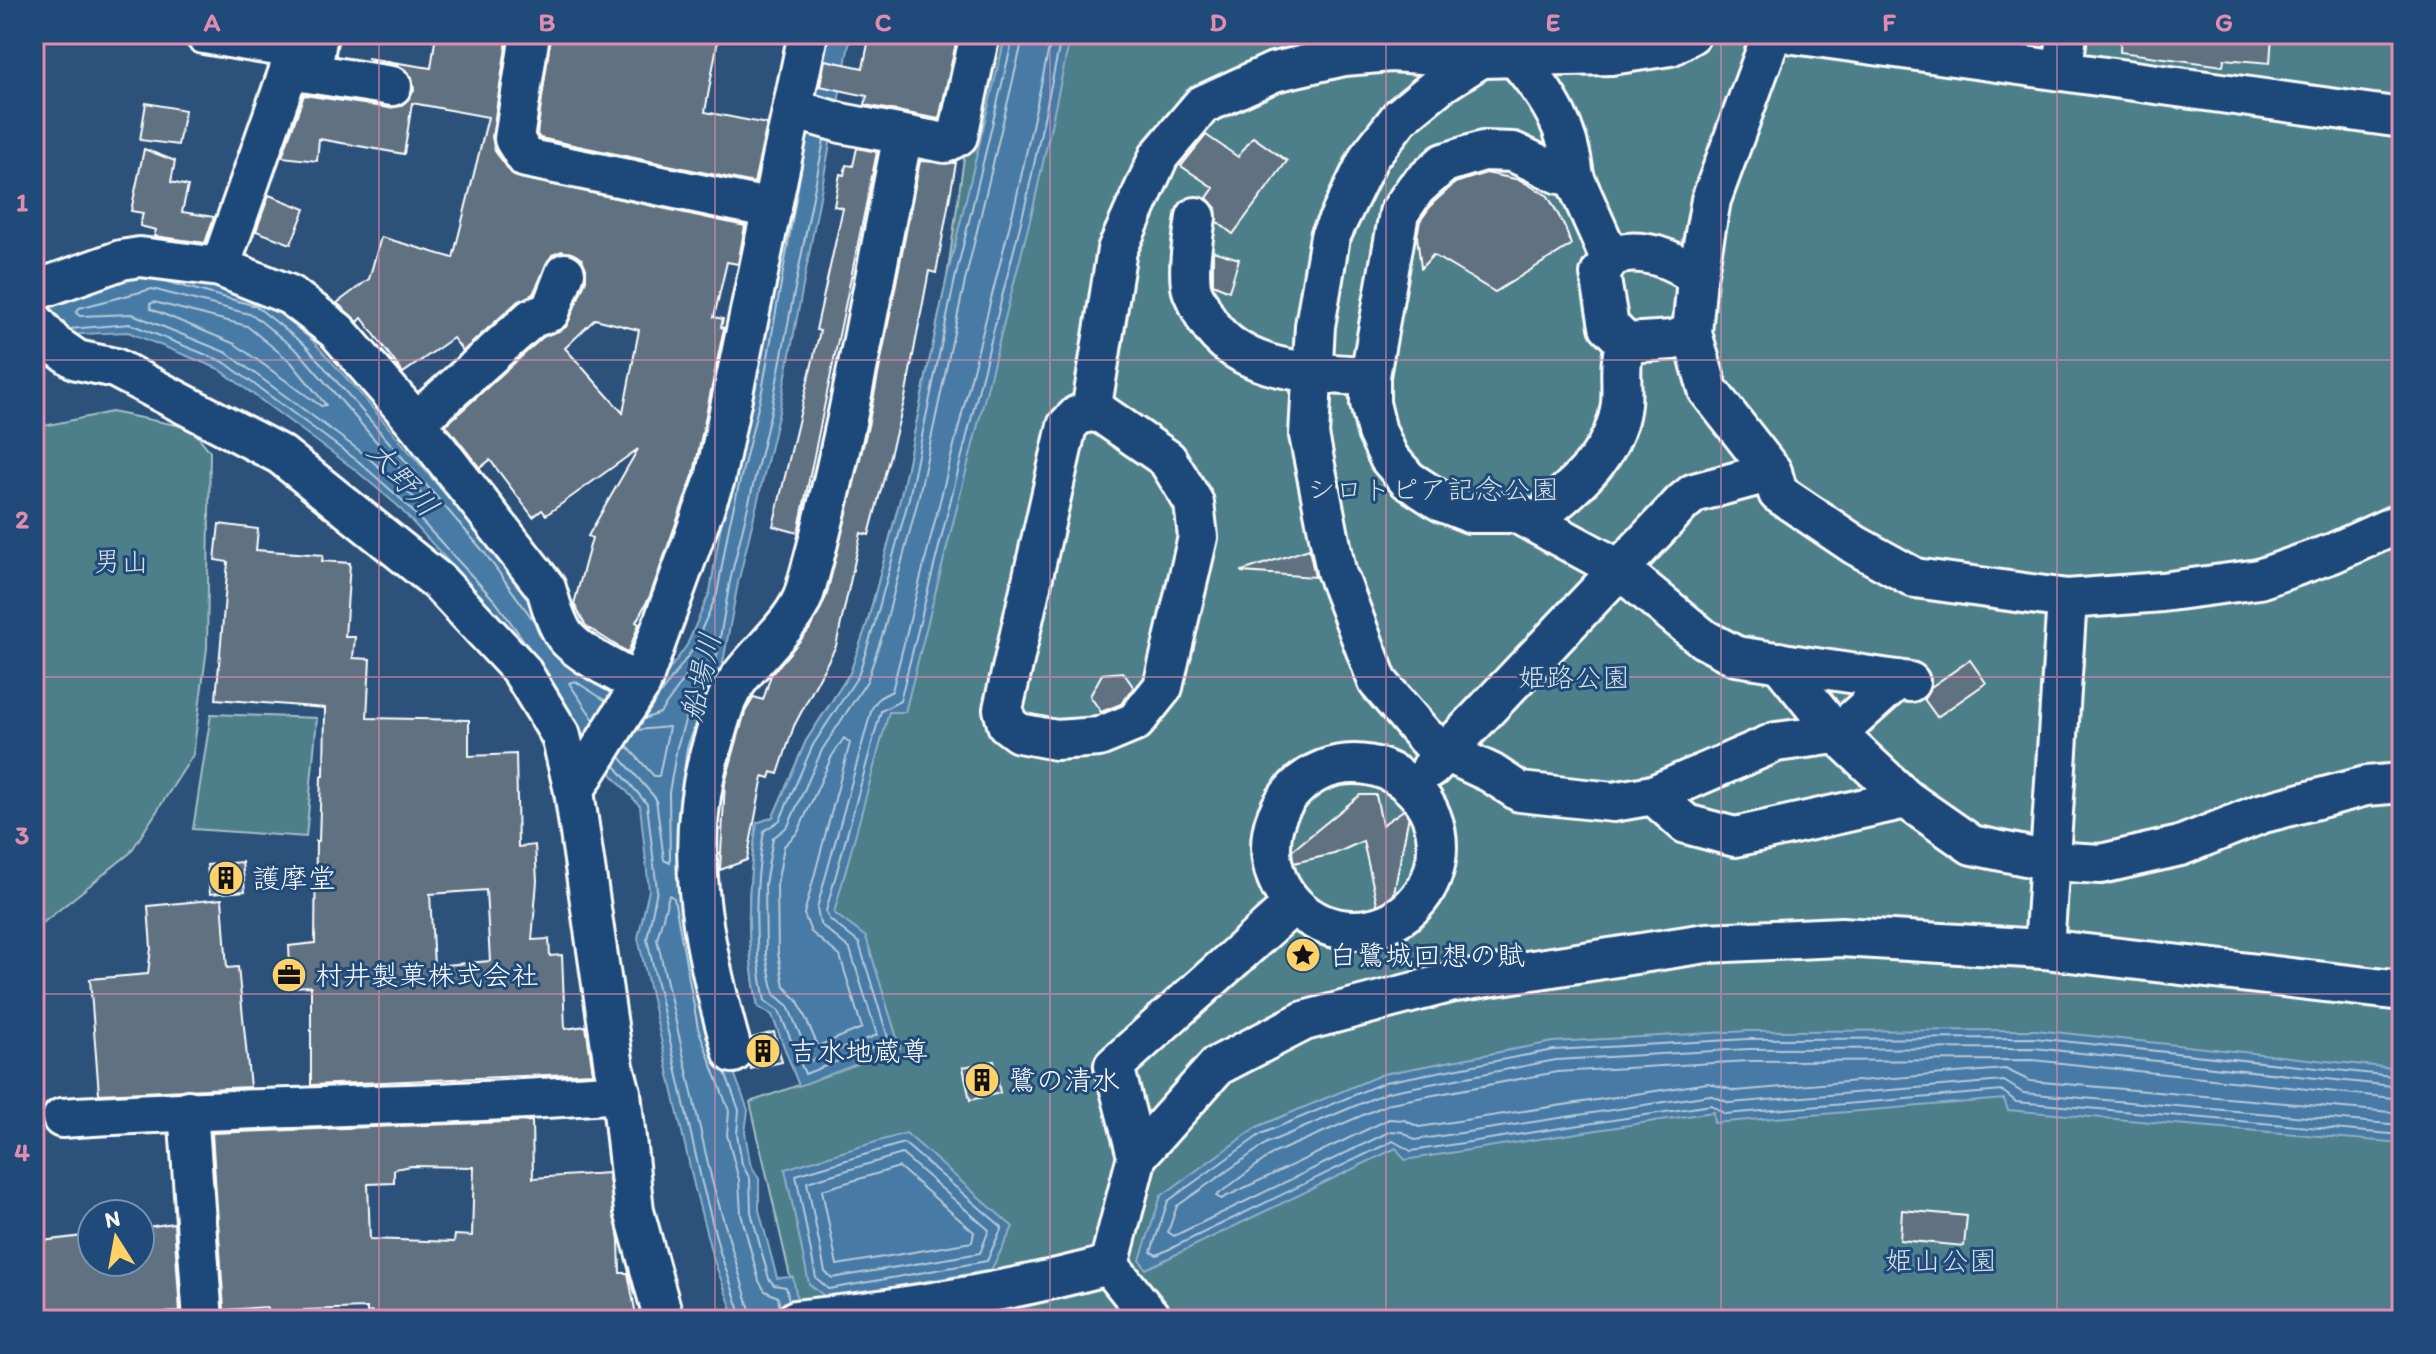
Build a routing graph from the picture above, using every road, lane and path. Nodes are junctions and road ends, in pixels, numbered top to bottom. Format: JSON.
{"nodes":[{"id":1,"x":204,"y":34,"type":"edge"},
{"id":2,"x":530,"y":34,"type":"edge"},
{"id":3,"x":808,"y":34,"type":"edge"},
{"id":4,"x":980,"y":34,"type":"edge"},
{"id":5,"x":1691,"y":34,"type":"edge"},
{"id":6,"x":1772,"y":34,"type":"edge"},
{"id":7,"x":1794,"y":34,"type":"edge"},
{"id":8,"x":2067,"y":34,"type":"edge"},
{"id":9,"x":308,"y":52,"type":"edge"},
{"id":10,"x":1499,"y":59,"type":"junction"},
{"id":11,"x":2063,"y":71,"type":"junction"},
{"id":12,"x":392,"y":86,"type":"dead end"},
{"id":13,"x":793,"y":109,"type":"junction"},
{"id":14,"x":2402,"y":118,"type":"edge"},
{"id":15,"x":903,"y":135,"type":"junction"},
{"id":16,"x":1574,"y":177,"type":"junction"},
{"id":17,"x":772,"y":209,"type":"junction"},
{"id":18,"x":1196,"y":217,"type":"dead end"},
{"id":19,"x":1610,"y":258,"type":"junction"},
{"id":20,"x":220,"y":267,"type":"junction"},
{"id":21,"x":565,"y":273,"type":"dead end"},
{"id":22,"x":1697,"y":278,"type":"junction"},
{"id":23,"x":34,"y":291,"type":"edge"},
{"id":24,"x":34,"y":321,"type":"edge"},
{"id":25,"x":1692,"y":333,"type":"junction"},
{"id":26,"x":1626,"y":343,"type":"junction"},
{"id":27,"x":1311,"y":373,"type":"junction"},
{"id":28,"x":1370,"y":376,"type":"junction"},
{"id":29,"x":1091,"y":412,"type":"junction"},
{"id":30,"x":416,"y":422,"type":"junction"},
{"id":31,"x":1772,"y":472,"type":"junction"},
{"id":32,"x":1553,"y":504,"type":"dead end"},
{"id":33,"x":2402,"y":522,"type":"edge"},
{"id":34,"x":1619,"y":569,"type":"junction"},
{"id":35,"x":2067,"y":599,"type":"junction"},
{"id":36,"x":1779,"y":662,"type":"junction"},
{"id":37,"x":641,"y":684,"type":"junction"},
{"id":38,"x":1837,"y":734,"type":"junction"},
{"id":39,"x":1446,"y":752,"type":"junction"},
{"id":40,"x":2402,"y":783,"type":"edge"},
{"id":41,"x":1414,"y":787,"type":"junction"},
{"id":42,"x":574,"y":791,"type":"junction"},
{"id":43,"x":1653,"y":795,"type":"junction"},
{"id":44,"x":1906,"y":799,"type":"junction"},
{"id":45,"x":2050,"y":861,"type":"junction"},
{"id":46,"x":1293,"y":905,"type":"junction"},
{"id":47,"x":2044,"y":949,"type":"junction"},
{"id":48,"x":2402,"y":991,"type":"edge"},
{"id":49,"x":733,"y":1053,"type":"dead end"},
{"id":50,"x":621,"y":1093,"type":"junction"},
{"id":51,"x":188,"y":1110,"type":"junction"},
{"id":52,"x":48,"y":1119,"type":"edge"},
{"id":53,"x":1137,"y":1156,"type":"junction"},
{"id":54,"x":1109,"y":1265,"type":"junction"},
{"id":55,"x":803,"y":1319,"type":"edge"},
{"id":56,"x":203,"y":1320,"type":"edge"},
{"id":57,"x":664,"y":1320,"type":"edge"},
{"id":58,"x":796,"y":1320,"type":"edge"},
{"id":59,"x":1153,"y":1320,"type":"edge"}],
"edges":[{"from":1,"to":9,"type":"street"},
{"from":2,"to":17,"type":"street"},
{"from":3,"to":13,"type":"street"},
{"from":4,"to":15,"type":"street"},
{"from":5,"to":10,"type":"street"},
{"from":6,"to":22,"type":"street"},
{"from":7,"to":11,"type":"street"},
{"from":8,"to":11,"type":"street"},
{"from":9,"to":12,"type":"street"},
{"from":9,"to":20,"type":"street"},
{"from":10,"to":16,"type":"street"},
{"from":10,"to":27,"type":"street"},
{"from":10,"to":29,"type":"street"},
{"from":11,"to":14,"type":"street"},
{"from":13,"to":15,"type":"street"},
{"from":13,"to":17,"type":"street"},
{"from":15,"to":49,"type":"street"},
{"from":16,"to":19,"type":"street"},
{"from":16,"to":28,"type":"street"},
{"from":17,"to":37,"type":"street"},
{"from":18,"to":27,"type":"street"},
{"from":19,"to":22,"type":"street"},
{"from":19,"to":26,"type":"street"},
{"from":20,"to":23,"type":"street"},
{"from":20,"to":30,"type":"street"},
{"from":21,"to":30,"type":"street"},
{"from":22,"to":25,"type":"street"},
{"from":24,"to":42,"type":"street"},
{"from":25,"to":26,"type":"street"},
{"from":25,"to":31,"type":"street"},
{"from":26,"to":32,"type":"street"},
{"from":27,"to":28,"type":"street"},
{"from":27,"to":39,"type":"street"},
{"from":28,"to":34,"type":"street"},
{"from":29,"to":29,"type":"street"},
{"from":30,"to":37,"type":"street"},
{"from":31,"to":34,"type":"street"},
{"from":31,"to":35,"type":"street"},
{"from":33,"to":35,"type":"street"},
{"from":34,"to":36,"type":"street"},
{"from":34,"to":39,"type":"street"},
{"from":35,"to":45,"type":"street"},
{"from":36,"to":38,"type":"street"},
{"from":36,"to":38,"type":"street"},
{"from":37,"to":42,"type":"street"},
{"from":38,"to":43,"type":"street"},
{"from":38,"to":44,"type":"street"},
{"from":39,"to":41,"type":"street"},
{"from":39,"to":43,"type":"street"},
{"from":40,"to":45,"type":"street"},
{"from":41,"to":46,"type":"street"},
{"from":41,"to":46,"type":"street"},
{"from":42,"to":50,"type":"street"},
{"from":43,"to":44,"type":"street"},
{"from":44,"to":45,"type":"street"},
{"from":45,"to":47,"type":"street"},
{"from":46,"to":53,"type":"street"},
{"from":47,"to":48,"type":"street"},
{"from":47,"to":53,"type":"street"},
{"from":50,"to":51,"type":"street"},
{"from":50,"to":57,"type":"street"},
{"from":51,"to":52,"type":"street"},
{"from":51,"to":56,"type":"street"},
{"from":53,"to":54,"type":"street"},
{"from":54,"to":55,"type":"street"},
{"from":54,"to":59,"type":"street"},
{"from":55,"to":58,"type":"street"}]}
